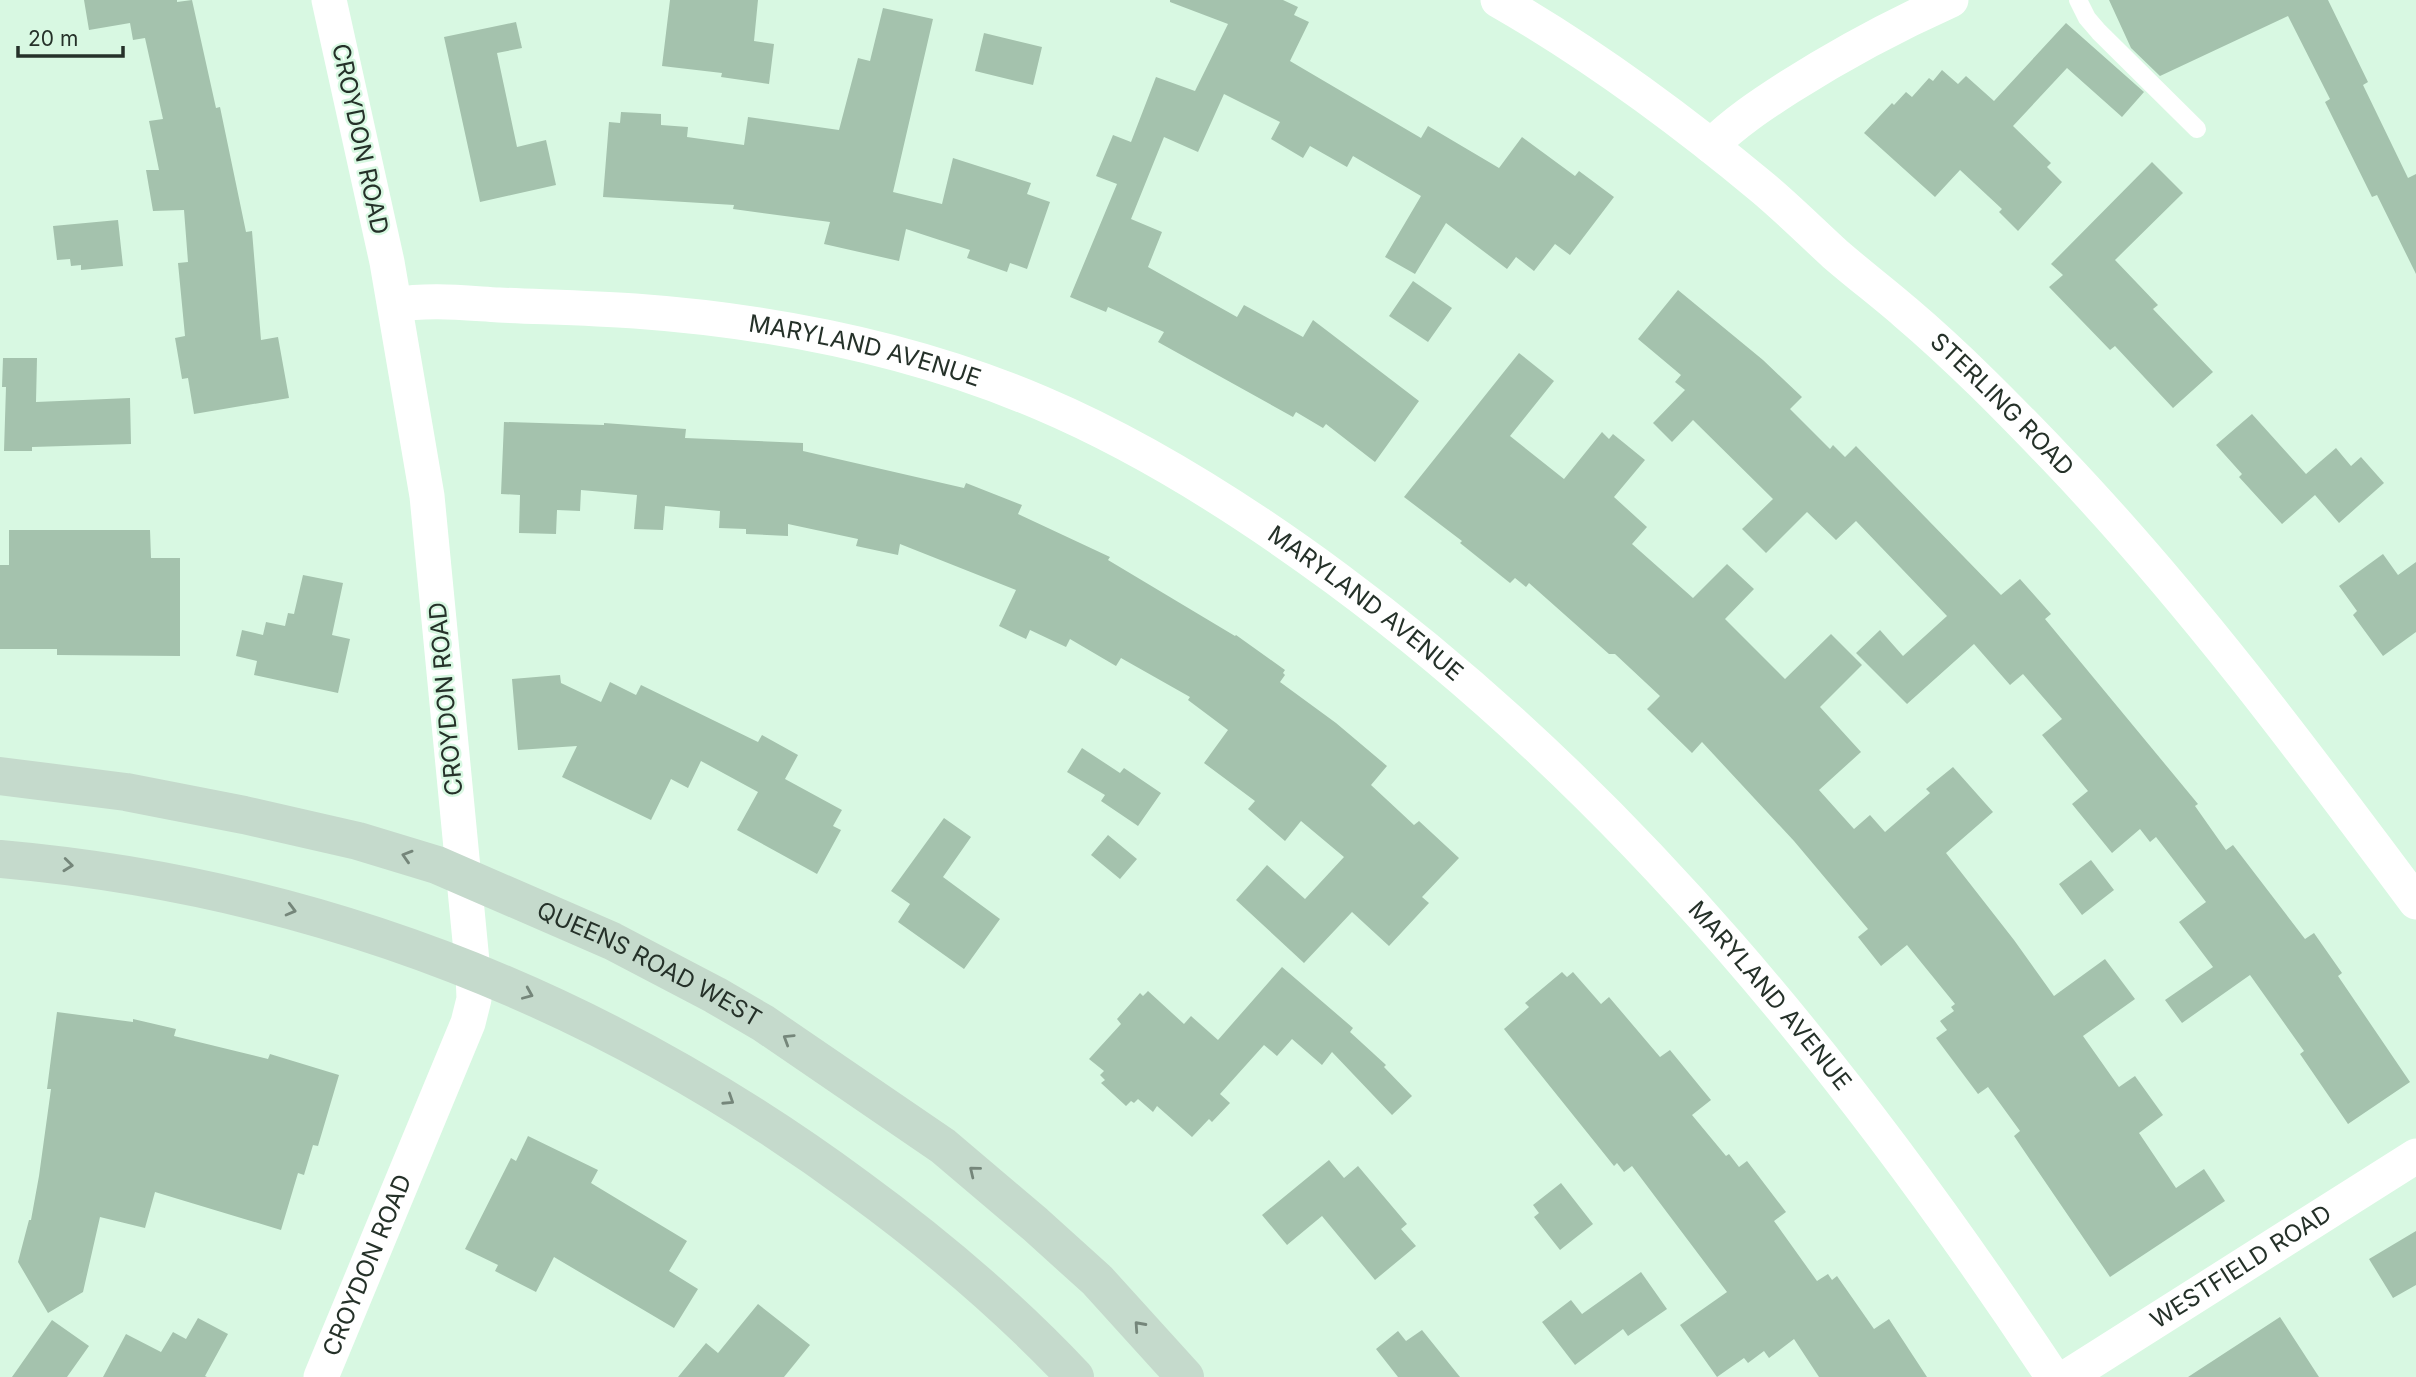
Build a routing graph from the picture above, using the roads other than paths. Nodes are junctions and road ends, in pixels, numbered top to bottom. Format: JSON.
{"nodes":[{"id":1,"x":329,"y":0,"type":"edge"},
{"id":2,"x":1498,"y":0,"type":"edge"},
{"id":3,"x":1951,"y":0,"type":"edge"},
{"id":4,"x":2078,"y":0,"type":"edge"},
{"id":5,"x":2197,"y":128,"type":"dead end"},
{"id":6,"x":1711,"y":146,"type":"junction"},
{"id":7,"x":395,"y":305,"type":"junction"},
{"id":8,"x":0,"y":776,"type":"edge"},
{"id":9,"x":0,"y":859,"type":"edge"},
{"id":10,"x":464,"y":876,"type":"junction"},
{"id":11,"x":2416,"y":902,"type":"edge"},
{"id":12,"x":473,"y":972,"type":"junction"},
{"id":13,"x":2416,"y":1156,"type":"edge"},
{"id":14,"x":321,"y":1377,"type":"edge"},
{"id":15,"x":1075,"y":1377,"type":"edge"},
{"id":16,"x":1185,"y":1377,"type":"edge"},
{"id":17,"x":2053,"y":1377,"type":"edge"},
{"id":18,"x":2067,"y":1377,"type":"edge"}],
"edges":[{"from":1,"to":7,"type":"street","name":"CROYDON ROAD"},
{"from":2,"to":6,"type":"street","name":"STERLING ROAD"},
{"from":3,"to":6,"type":"street"},
{"from":4,"to":5,"type":"lane"},
{"from":6,"to":11,"type":"street","name":"STERLING ROAD"},
{"from":7,"to":10,"type":"street","name":"CROYDON ROAD"},
{"from":7,"to":17,"type":"street","name":"MARYLAND AVENUE"},
{"from":10,"to":8,"type":"street","name":"QUEENS ROAD WEST","one_way":true},
{"from":9,"to":12,"type":"street","one_way":true},
{"from":10,"to":12,"type":"street","name":"CROYDON ROAD"},
{"from":16,"to":10,"type":"street","name":"QUEENS ROAD WEST","one_way":true},
{"from":12,"to":14,"type":"street","name":"CROYDON ROAD"},
{"from":12,"to":15,"type":"street","one_way":true},
{"from":13,"to":18,"type":"street","name":"WESTFIELD ROAD"}]}
